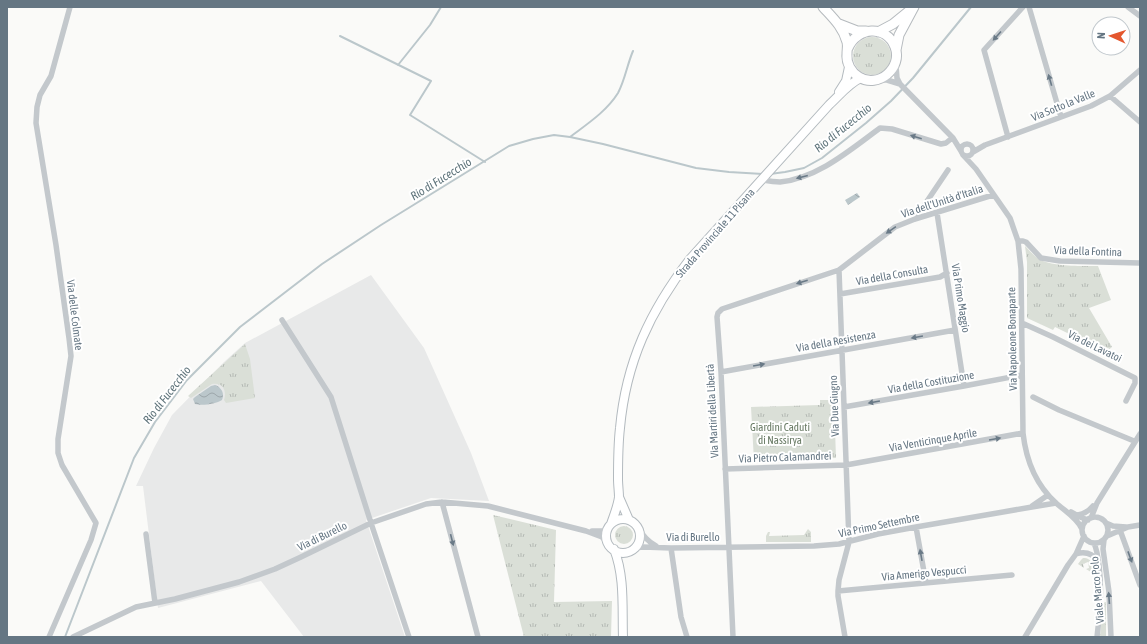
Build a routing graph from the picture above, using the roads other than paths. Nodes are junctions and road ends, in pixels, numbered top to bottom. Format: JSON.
{"nodes":[{"id":1,"x":70,"y":7,"type":"edge"},
{"id":2,"x":823,"y":7,"type":"edge"},
{"id":3,"x":913,"y":7,"type":"edge"},
{"id":4,"x":1023,"y":7,"type":"edge"},
{"id":5,"x":1029,"y":7,"type":"edge"},
{"id":6,"x":1128,"y":7,"type":"edge"},
{"id":7,"x":1140,"y":16,"type":"edge"},
{"id":8,"x":839,"y":24,"type":"junction"},
{"id":9,"x":867,"y":31,"type":"junction"},
{"id":10,"x":878,"y":32,"type":"junction"},
{"id":11,"x":848,"y":48,"type":"junction"},
{"id":12,"x":896,"y":57,"type":"junction"},
{"id":13,"x":849,"y":67,"type":"junction"},
{"id":14,"x":1140,"y":70,"type":"edge"},
{"id":15,"x":861,"y":78,"type":"junction"},
{"id":16,"x":876,"y":80,"type":"junction"},
{"id":17,"x":900,"y":84,"type":"junction"},
{"id":18,"x":1110,"y":96,"type":"junction"},
{"id":19,"x":829,"y":105,"type":"junction"},
{"id":20,"x":1061,"y":117,"type":"junction"},
{"id":21,"x":1140,"y":122,"type":"edge"},
{"id":22,"x":1008,"y":137,"type":"junction"},
{"id":23,"x":952,"y":138,"type":"junction"},
{"id":24,"x":969,"y":145,"type":"junction"},
{"id":25,"x":985,"y":145,"type":"junction"},
{"id":26,"x":962,"y":153,"type":"junction"},
{"id":27,"x":973,"y":153,"type":"junction"},
{"id":28,"x":976,"y":169,"type":"junction"},
{"id":29,"x":948,"y":170,"type":"dead end"},
{"id":30,"x":760,"y":183,"type":"junction"},
{"id":31,"x":994,"y":195,"type":"junction"},
{"id":32,"x":937,"y":213,"type":"junction"},
{"id":33,"x":915,"y":219,"type":"junction"},
{"id":34,"x":1018,"y":241,"type":"junction"},
{"id":35,"x":1140,"y":262,"type":"edge"},
{"id":36,"x":839,"y":270,"type":"junction"},
{"id":37,"x":947,"y":273,"type":"junction"},
{"id":38,"x":840,"y":294,"type":"junction"},
{"id":39,"x":282,"y":320,"type":"dead end"},
{"id":40,"x":1022,"y":323,"type":"junction"},
{"id":41,"x":955,"y":330,"type":"junction"},
{"id":42,"x":842,"y":350,"type":"junction"},
{"id":43,"x":721,"y":372,"type":"junction"},
{"id":44,"x":1022,"y":375,"type":"junction"},
{"id":45,"x":964,"y":386,"type":"junction"},
{"id":46,"x":1033,"y":397,"type":"dead end"},
{"id":47,"x":1126,"y":401,"type":"dead end"},
{"id":48,"x":844,"y":407,"type":"junction"},
{"id":49,"x":1023,"y":433,"type":"junction"},
{"id":50,"x":1140,"y":434,"type":"edge"},
{"id":51,"x":1134,"y":441,"type":"junction"},
{"id":52,"x":846,"y":465,"type":"junction"},
{"id":53,"x":725,"y":469,"type":"junction"},
{"id":54,"x":1048,"y":495,"type":"junction"},
{"id":55,"x":619,"y":497,"type":"junction"},
{"id":56,"x":442,"y":502,"type":"junction"},
{"id":57,"x":1056,"y":503,"type":"junction"},
{"id":58,"x":1097,"y":503,"type":"junction"},
{"id":59,"x":1032,"y":507,"type":"junction"},
{"id":60,"x":1063,"y":508,"type":"junction"},
{"id":61,"x":1075,"y":515,"type":"junction"},
{"id":62,"x":1100,"y":518,"type":"junction"},
{"id":63,"x":1090,"y":519,"type":"junction"},
{"id":64,"x":629,"y":520,"type":"junction"},
{"id":65,"x":371,"y":523,"type":"junction"},
{"id":66,"x":1106,"y":523,"type":"junction"},
{"id":67,"x":1140,"y":525,"type":"edge"},
{"id":68,"x":610,"y":526,"type":"junction"},
{"id":69,"x":637,"y":527,"type":"junction"},
{"id":70,"x":916,"y":527,"type":"junction"},
{"id":71,"x":1128,"y":527,"type":"junction"},
{"id":72,"x":1082,"y":529,"type":"junction"},
{"id":73,"x":1120,"y":530,"type":"junction"},
{"id":74,"x":586,"y":531,"type":"junction"},
{"id":75,"x":146,"y":534,"type":"dead end"},
{"id":76,"x":1084,"y":536,"type":"junction"},
{"id":77,"x":1105,"y":538,"type":"junction"},
{"id":78,"x":607,"y":542,"type":"junction"},
{"id":79,"x":849,"y":542,"type":"junction"},
{"id":80,"x":1092,"y":543,"type":"junction"},
{"id":81,"x":658,"y":547,"type":"junction"},
{"id":82,"x":729,"y":547,"type":"junction"},
{"id":83,"x":671,"y":548,"type":"junction"},
{"id":84,"x":614,"y":550,"type":"junction"},
{"id":85,"x":632,"y":550,"type":"junction"},
{"id":86,"x":1076,"y":554,"type":"junction"},
{"id":87,"x":1098,"y":562,"type":"junction"},
{"id":88,"x":621,"y":572,"type":"junction"},
{"id":89,"x":1012,"y":575,"type":"dead end"},
{"id":90,"x":926,"y":583,"type":"junction"},
{"id":91,"x":1140,"y":585,"type":"edge"},
{"id":92,"x":838,"y":591,"type":"junction"},
{"id":93,"x":155,"y":603,"type":"junction"},
{"id":94,"x":622,"y":612,"type":"junction"},
{"id":95,"x":49,"y":637,"type":"edge"},
{"id":96,"x":73,"y":637,"type":"edge"},
{"id":97,"x":409,"y":637,"type":"edge"},
{"id":98,"x":478,"y":637,"type":"edge"},
{"id":99,"x":623,"y":637,"type":"edge"},
{"id":100,"x":628,"y":637,"type":"edge"},
{"id":101,"x":687,"y":637,"type":"edge"},
{"id":102,"x":733,"y":637,"type":"edge"},
{"id":103,"x":845,"y":637,"type":"edge"},
{"id":104,"x":1025,"y":637,"type":"edge"},
{"id":105,"x":1097,"y":637,"type":"edge"},
{"id":106,"x":1111,"y":637,"type":"edge"}],
"edges":[{"from":1,"to":95,"type":"street","name":"Via delle Colmate"},
{"from":2,"to":8,"type":"main road"},
{"from":3,"to":10,"type":"main road"},
{"from":3,"to":12,"type":"main road"},
{"from":4,"to":22,"type":"street","one_way":true},
{"from":20,"to":5,"type":"street","one_way":true},
{"from":6,"to":7,"type":"street"},
{"from":8,"to":9,"type":"main road"},
{"from":8,"to":11,"type":"main road"},
{"from":9,"to":10,"type":"main road"},
{"from":9,"to":11,"type":"main road"},
{"from":10,"to":12,"type":"main road"},
{"from":11,"to":13,"type":"main road"},
{"from":12,"to":16,"type":"main road"},
{"from":12,"to":17,"type":"street"},
{"from":13,"to":15,"type":"main road"},
{"from":13,"to":19,"type":"main road","name":"Strada Provinciale 11 Pisana"},
{"from":14,"to":18,"type":"street","name":"Via Sotto la Valle"},
{"from":15,"to":16,"type":"main road"},
{"from":15,"to":19,"type":"main road","name":"Strada Provinciale 11 Pisana"},
{"from":16,"to":17,"type":"street"},
{"from":17,"to":23,"type":"street","name":"Via Napoleone Bonaparte"},
{"from":18,"to":20,"type":"street","name":"Via Sotto la Valle"},
{"from":18,"to":21,"type":"street"},
{"from":19,"to":30,"type":"main road","name":"Strada Provinciale 11 Pisana"},
{"from":20,"to":22,"type":"street","name":"Via Sotto la Valle"},
{"from":22,"to":25,"type":"street","name":"Via Sotto la Valle"},
{"from":23,"to":24,"type":"street","name":"Via Napoleone Bonaparte"},
{"from":23,"to":26,"type":"street","name":"Via Napoleone Bonaparte"},
{"from":23,"to":30,"type":"street","one_way":true},
{"from":24,"to":25,"type":"street","name":"Via Sotto la Valle"},
{"from":24,"to":26,"type":"street"},
{"from":24,"to":27,"type":"street","name":"Via Napoleone Bonaparte"},
{"from":25,"to":27,"type":"street","name":"Via Sotto la Valle"},
{"from":26,"to":27,"type":"street"},
{"from":26,"to":28,"type":"street","name":"Via Napoleone Bonaparte"},
{"from":27,"to":28,"type":"street","name":"Via Napoleone Bonaparte"},
{"from":28,"to":31,"type":"street","name":"Via Napoleone Bonaparte"},
{"from":29,"to":33,"type":"street"},
{"from":30,"to":55,"type":"main road","name":"Strada Provinciale 11 Pisana"},
{"from":31,"to":32,"type":"street","name":"Via dell'Unità d'Italia"},
{"from":31,"to":34,"type":"street","name":"Via Napoleone Bonaparte"},
{"from":32,"to":33,"type":"street","name":"Via dell'Unità d'Italia"},
{"from":32,"to":37,"type":"street","name":"Via Primo Maggio"},
{"from":33,"to":36,"type":"street","name":"Via dell'Unità d'Italia","one_way":true},
{"from":34,"to":35,"type":"street","name":"Via della Fontina"},
{"from":34,"to":40,"type":"street","name":"Via Napoleone Bonaparte"},
{"from":36,"to":38,"type":"street","name":"Via Due Giugno"},
{"from":36,"to":43,"type":"street","name":"Via Martiri della Libertà","one_way":true},
{"from":37,"to":38,"type":"street","name":"Via della Consulta"},
{"from":37,"to":41,"type":"street","name":"Via Primo Maggio"},
{"from":38,"to":42,"type":"street","name":"Via Due Giugno"},
{"from":39,"to":65,"type":"street"},
{"from":40,"to":44,"type":"street","name":"Via Napoleone Bonaparte"},
{"from":40,"to":47,"type":"street","name":"Via dei Lavatoi"},
{"from":41,"to":42,"type":"street","name":"Via della Resistenza","one_way":true},
{"from":41,"to":45,"type":"street","name":"Via Primo Maggio"},
{"from":43,"to":42,"type":"street","name":"Via della Resistenza","one_way":true},
{"from":42,"to":48,"type":"street","name":"Via Due Giugno"},
{"from":43,"to":53,"type":"street","name":"Via Martiri della Libertà"},
{"from":44,"to":45,"type":"street","name":"Via della Costituzione"},
{"from":44,"to":49,"type":"street","name":"Via Napoleone Bonaparte"},
{"from":45,"to":48,"type":"street","name":"Via della Costituzione","one_way":true},
{"from":46,"to":51,"type":"street"},
{"from":48,"to":52,"type":"street","name":"Via Due Giugno"},
{"from":52,"to":49,"type":"street","name":"Via Venticinque Aprile","one_way":true},
{"from":49,"to":54,"type":"street","name":"Via Napoleone Bonaparte"},
{"from":50,"to":51,"type":"street"},
{"from":51,"to":58,"type":"street"},
{"from":52,"to":53,"type":"street","name":"Via Pietro Calamandrei"},
{"from":52,"to":79,"type":"street","name":"Via Due Giugno"},
{"from":53,"to":82,"type":"street","name":"Via Martiri della Libertà"},
{"from":54,"to":57,"type":"street","name":"Via Napoleone Bonaparte"},
{"from":54,"to":59,"type":"street","name":"Via Primo Settembre"},
{"from":55,"to":64,"type":"main road","name":"Strada Provinciale 11 Pisana"},
{"from":55,"to":68,"type":"main road","name":"Strada Provinciale 11 Pisana"},
{"from":56,"to":65,"type":"street","name":"Via di Burello"},
{"from":56,"to":74,"type":"street","name":"Via di Burello"},
{"from":56,"to":98,"type":"street","one_way":true},
{"from":57,"to":59,"type":"street","name":"Via Primo Settembre"},
{"from":57,"to":60,"type":"street","name":"Via Napoleone Bonaparte"},
{"from":58,"to":61,"type":"street"},
{"from":58,"to":62,"type":"street"},
{"from":58,"to":63,"type":"street"},
{"from":59,"to":70,"type":"street","name":"Via Primo Settembre"},
{"from":60,"to":61,"type":"street","name":"Via Napoleone Bonaparte"},
{"from":60,"to":72,"type":"street","name":"Via Napoleone Bonaparte"},
{"from":61,"to":63,"type":"street","name":"Via Napoleone Bonaparte"},
{"from":62,"to":63,"type":"street"},
{"from":62,"to":66,"type":"street"},
{"from":63,"to":72,"type":"street"},
{"from":64,"to":68,"type":"main road"},
{"from":64,"to":69,"type":"main road","name":"Strada Provinciale 11 Pisana"},
{"from":65,"to":93,"type":"street","name":"Via di Burello"},
{"from":65,"to":97,"type":"street"},
{"from":66,"to":71,"type":"street"},
{"from":66,"to":77,"type":"street"},
{"from":67,"to":71,"type":"street"},
{"from":68,"to":74,"type":"street","name":"Via di Burello"},
{"from":68,"to":78,"type":"main road","name":"Strada Provinciale 11 Pisana"},
{"from":69,"to":81,"type":"street","name":"Via di Burello"},
{"from":69,"to":85,"type":"main road"},
{"from":70,"to":79,"type":"street","name":"Via Primo Settembre"},
{"from":90,"to":70,"type":"street","one_way":true},
{"from":71,"to":73,"type":"street"},
{"from":72,"to":76,"type":"street"},
{"from":73,"to":77,"type":"street"},
{"from":73,"to":91,"type":"street","one_way":true},
{"from":74,"to":78,"type":"street","name":"Via di Burello"},
{"from":75,"to":93,"type":"street"},
{"from":76,"to":80,"type":"street"},
{"from":76,"to":86,"type":"street"},
{"from":77,"to":80,"type":"street"},
{"from":106,"to":77,"type":"street","name":"Viale Marco Polo","one_way":true},
{"from":78,"to":84,"type":"main road"},
{"from":79,"to":82,"type":"street","name":"Via Primo Settembre"},
{"from":79,"to":92,"type":"street","name":"Via Due Giugno"},
{"from":80,"to":86,"type":"street"},
{"from":80,"to":87,"type":"street","name":"Viale Marco Polo"},
{"from":81,"to":83,"type":"street","name":"Via di Burello"},
{"from":81,"to":85,"type":"street","name":"Via di Burello"},
{"from":82,"to":83,"type":"street","name":"Via di Burello"},
{"from":82,"to":102,"type":"street","name":"Via Martiri della Libertà"},
{"from":83,"to":101,"type":"street"},
{"from":84,"to":85,"type":"main road"},
{"from":84,"to":88,"type":"main road"},
{"from":85,"to":88,"type":"main road"},
{"from":86,"to":87,"type":"street"},
{"from":86,"to":104,"type":"street"},
{"from":87,"to":105,"type":"street","name":"Viale Marco Polo"},
{"from":88,"to":94,"type":"main road"},
{"from":89,"to":90,"type":"street","name":"Via Amerigo Vespucci"},
{"from":90,"to":92,"type":"street","name":"Via Amerigo Vespucci"},
{"from":92,"to":103,"type":"street","name":"Via Due Giugno"},
{"from":93,"to":96,"type":"street","name":"Via di Burello"},
{"from":94,"to":99,"type":"main road"},
{"from":94,"to":100,"type":"main road"}]}
